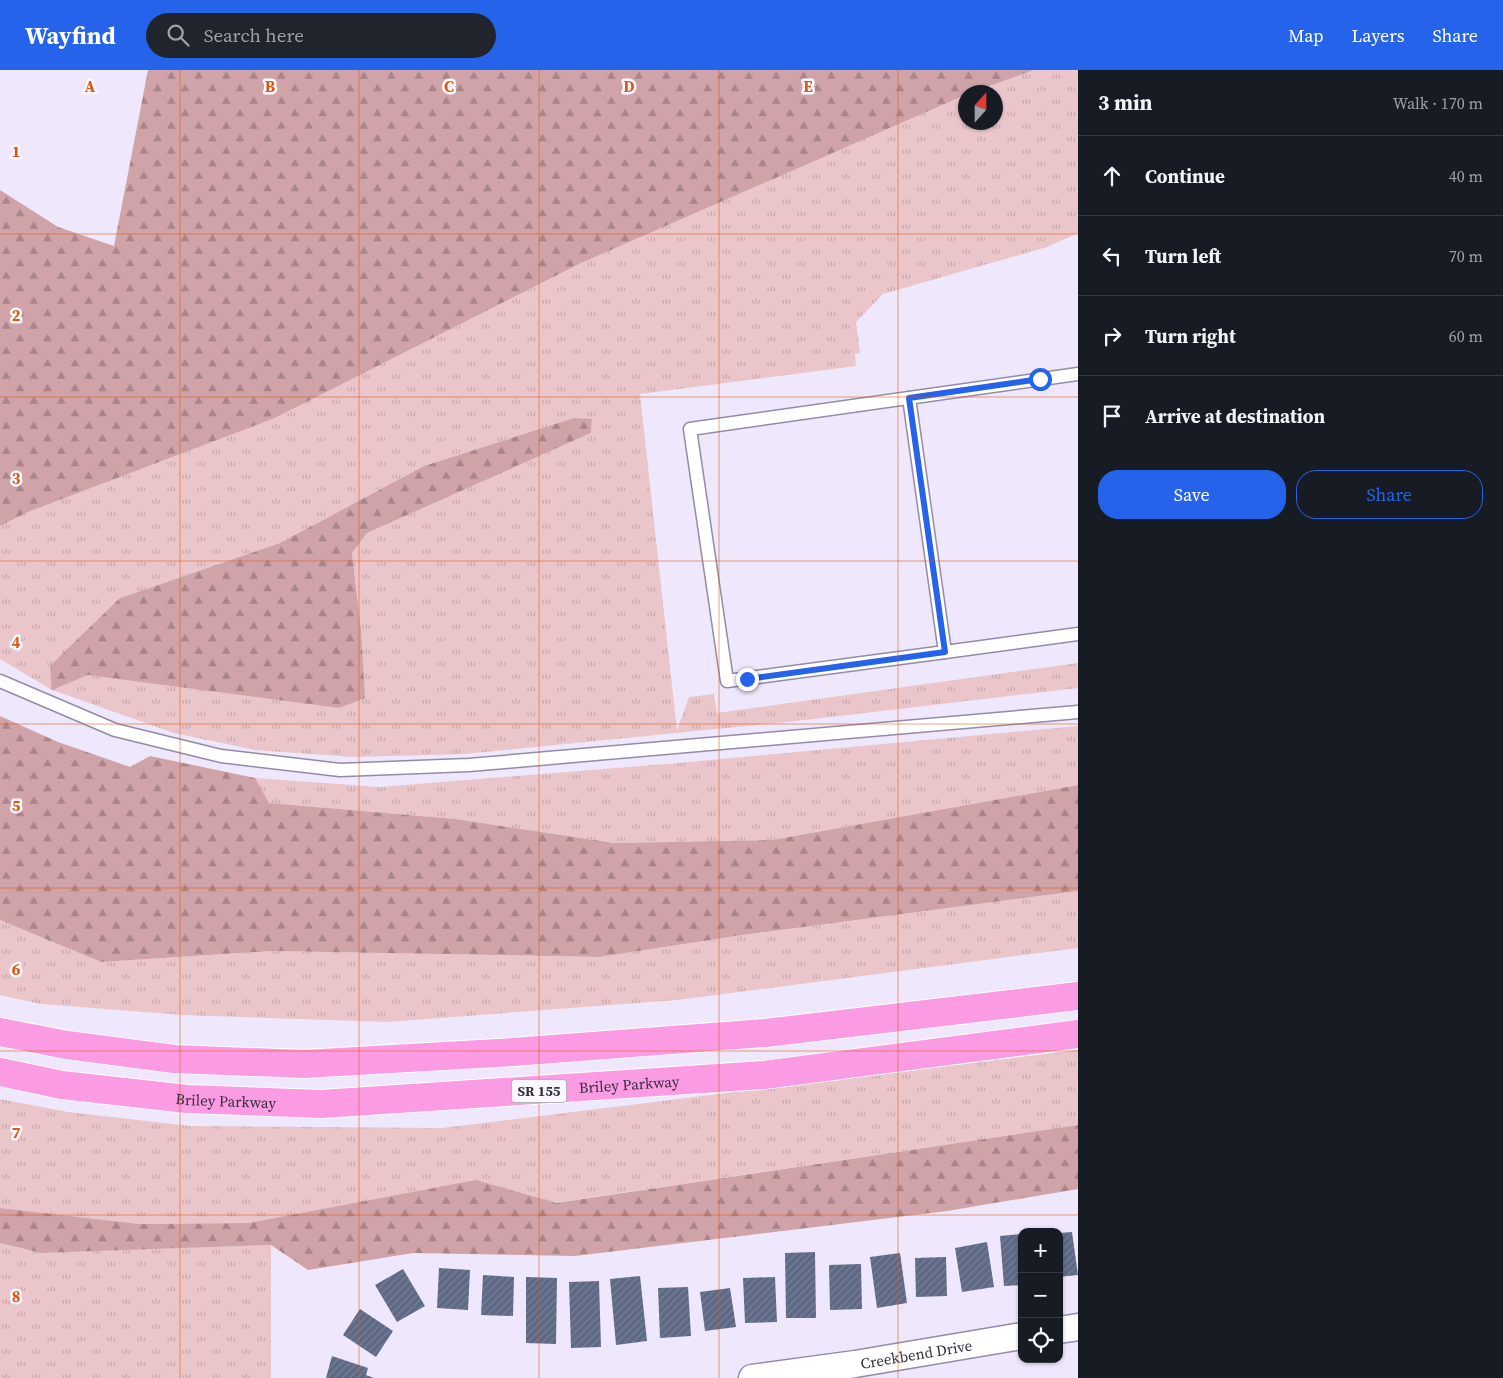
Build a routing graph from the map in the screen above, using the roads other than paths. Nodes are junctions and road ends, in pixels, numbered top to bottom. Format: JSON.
{"nodes":[{"id":1,"x":1078,"y":374,"type":"edge"},
{"id":2,"x":909,"y":398,"type":"junction"},
{"id":3,"x":1078,"y":634,"type":"edge"},
{"id":4,"x":945,"y":652,"type":"junction"},
{"id":5,"x":0,"y":681,"type":"edge"},
{"id":6,"x":1078,"y":712,"type":"edge"},
{"id":7,"x":1078,"y":996,"type":"edge"},
{"id":8,"x":0,"y":1032,"type":"edge"},
{"id":9,"x":1078,"y":1034,"type":"edge"},
{"id":10,"x":0,"y":1072,"type":"edge"},
{"id":11,"x":1078,"y":1327,"type":"edge"},
{"id":12,"x":1063,"y":1329,"type":"edge"},
{"id":13,"x":1018,"y":1337,"type":"edge"},
{"id":14,"x":856,"y":1371,"type":"edge"},
{"id":15,"x":752,"y":1378,"type":"edge"}],
"edges":[{"from":1,"to":2,"type":"lane"},
{"from":2,"to":4,"type":"lane"},
{"from":2,"to":4,"type":"lane"},
{"from":3,"to":4,"type":"lane"},
{"from":5,"to":6,"type":"lane"},
{"from":7,"to":8,"type":"highway"},
{"from":9,"to":10,"type":"highway","name":"Briley Parkway","number":"SR 155"},
{"from":11,"to":12,"type":"street"},
{"from":13,"to":14,"type":"street","name":"Creekbend Drive"},
{"from":14,"to":15,"type":"street","name":"Creekbend Drive"}]}
